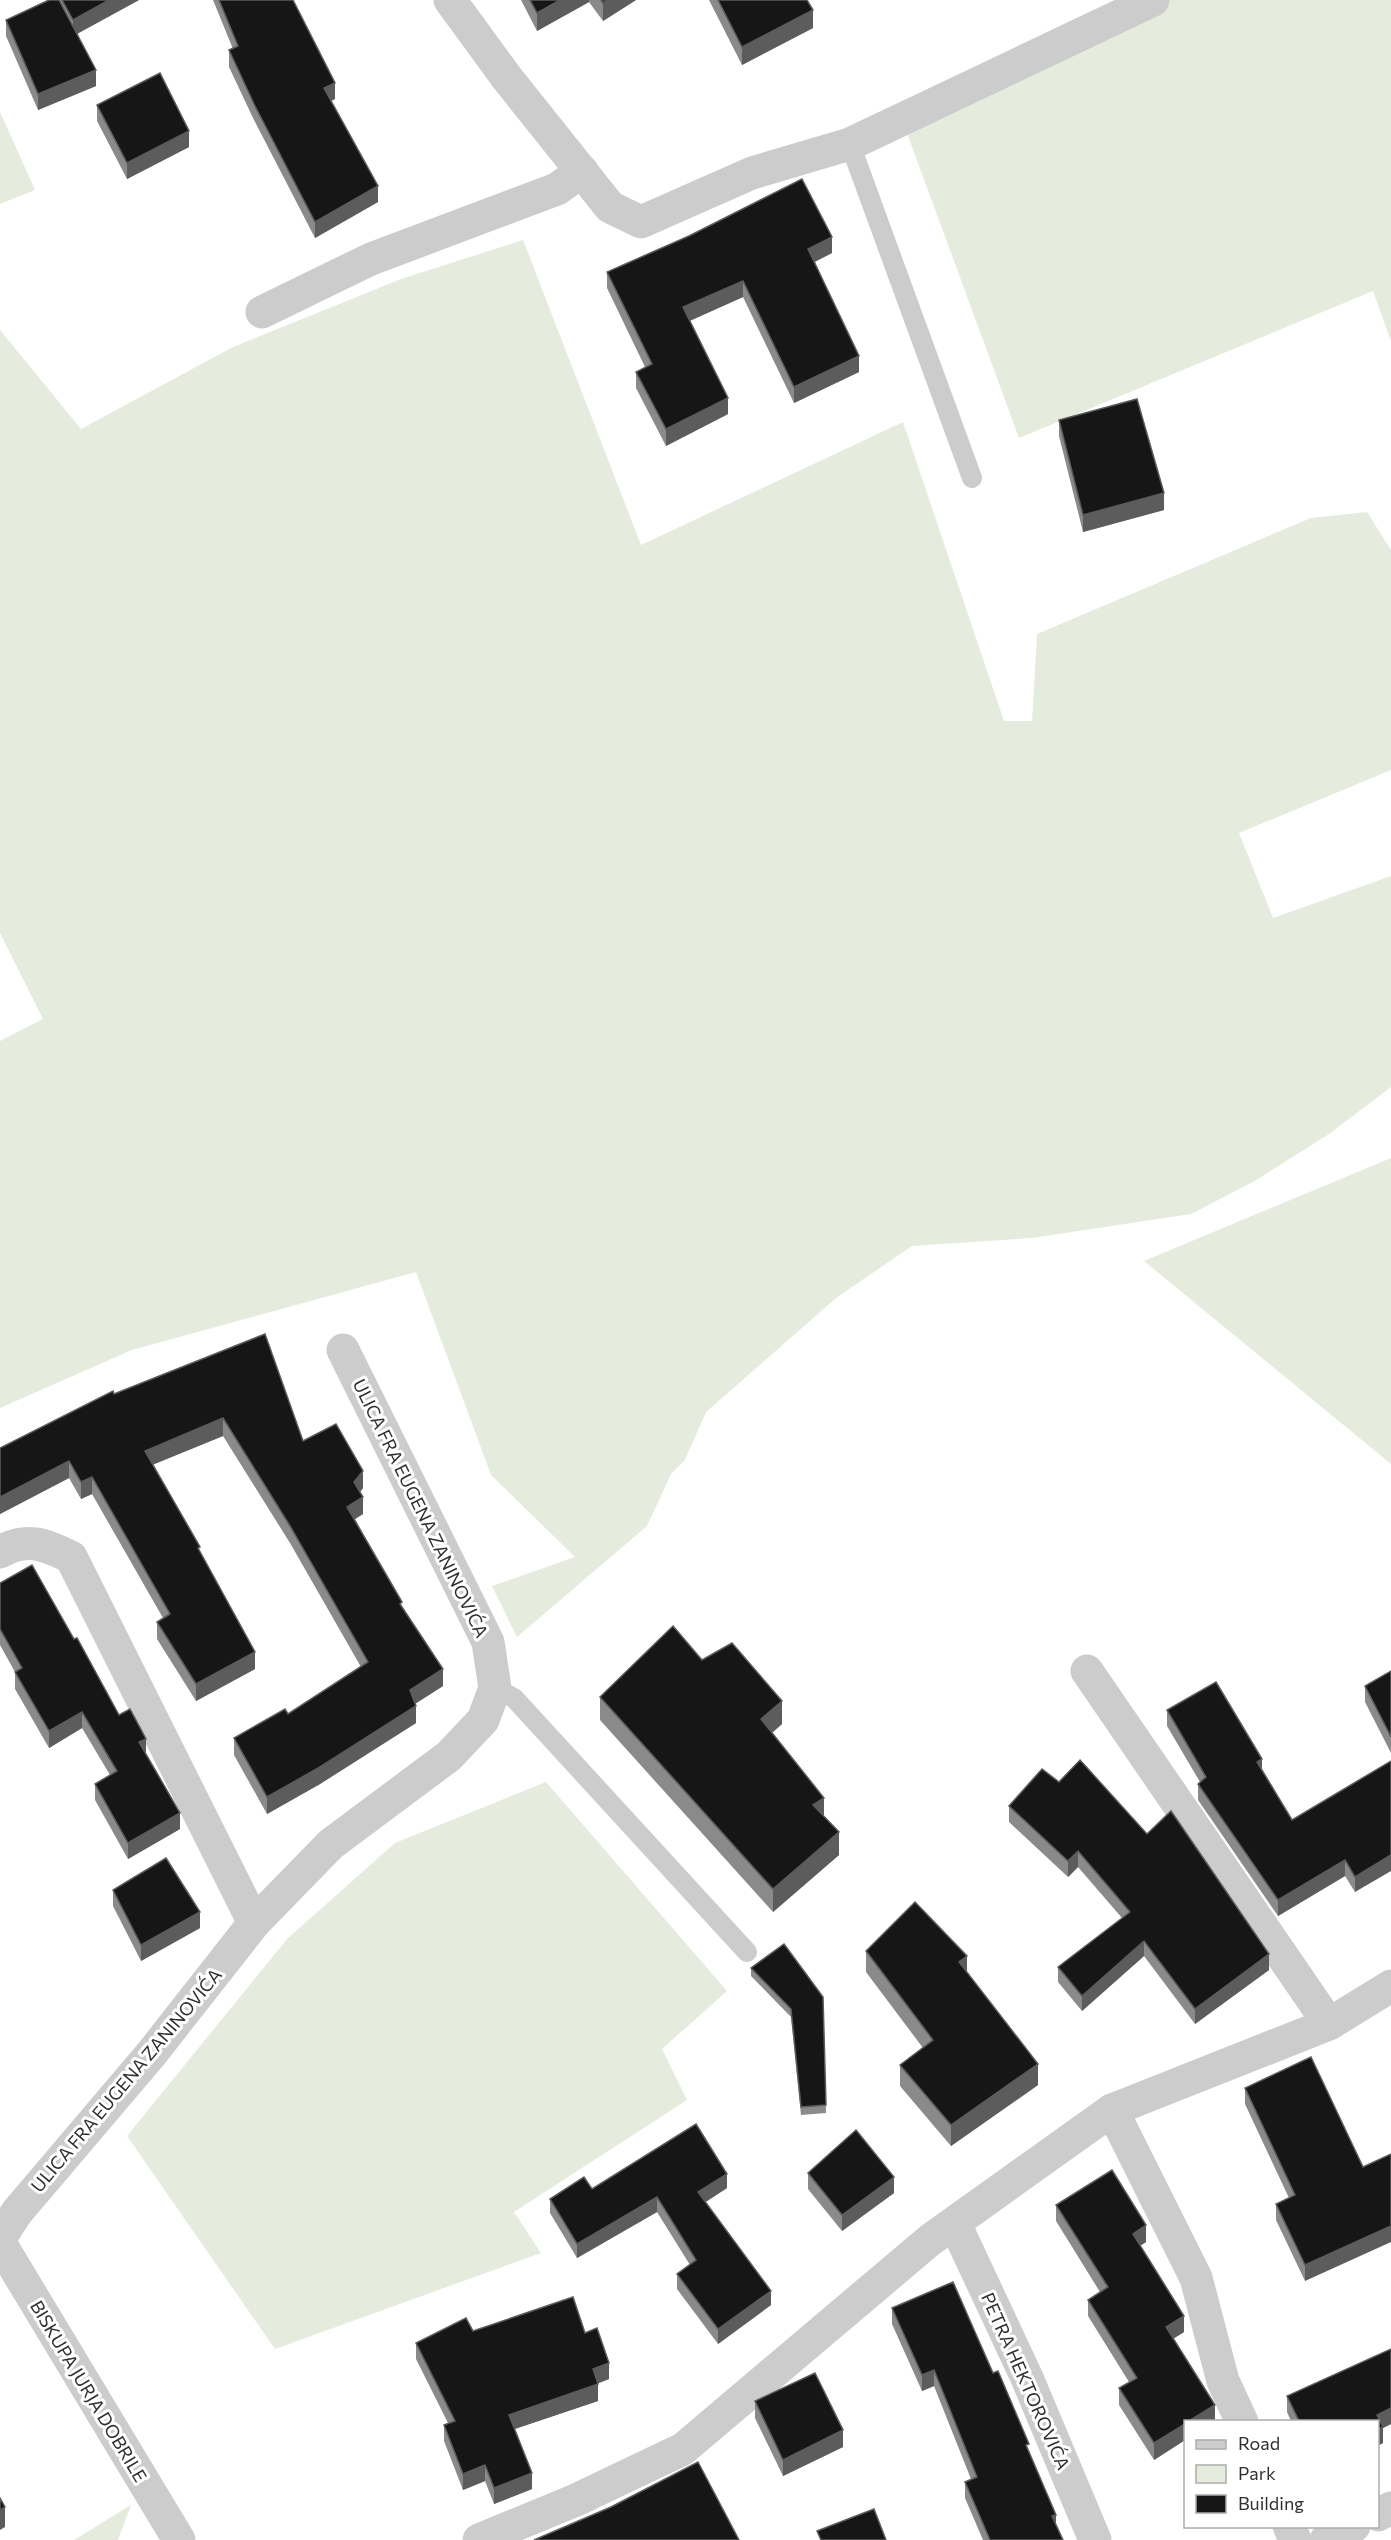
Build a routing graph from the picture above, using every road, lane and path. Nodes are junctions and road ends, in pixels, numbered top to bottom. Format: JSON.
{"nodes":[{"id":1,"x":450,"y":0,"type":"edge"},
{"id":2,"x":1153,"y":0,"type":"edge"},
{"id":3,"x":850,"y":144,"type":"junction"},
{"id":4,"x":582,"y":171,"type":"junction"},
{"id":5,"x":262,"y":312,"type":"dead end"},
{"id":6,"x":972,"y":478,"type":"dead end"},
{"id":7,"x":343,"y":1350,"type":"dead end"},
{"id":8,"x":0,"y":1552,"type":"edge"},
{"id":9,"x":1087,"y":1671,"type":"dead end"},
{"id":10,"x":495,"y":1688,"type":"junction"},
{"id":11,"x":254,"y":1923,"type":"junction"},
{"id":12,"x":747,"y":1952,"type":"dead end"},
{"id":13,"x":1391,"y":1986,"type":"edge"},
{"id":14,"x":1329,"y":2024,"type":"junction"},
{"id":15,"x":1112,"y":2110,"type":"junction"},
{"id":16,"x":955,"y":2224,"type":"junction"},
{"id":17,"x":0,"y":2238,"type":"edge"},
{"id":18,"x":0,"y":2243,"type":"edge"},
{"id":19,"x":1242,"y":2420,"type":"edge"},
{"id":20,"x":1350,"y":2528,"type":"edge"},
{"id":21,"x":178,"y":2540,"type":"edge"},
{"id":22,"x":478,"y":2540,"type":"edge"},
{"id":23,"x":1095,"y":2540,"type":"edge"},
{"id":24,"x":1326,"y":2540,"type":"edge"}],
"edges":[{"from":1,"to":4,"type":"street"},
{"from":2,"to":3,"type":"street"},
{"from":3,"to":4,"type":"street"},
{"from":3,"to":6,"type":"lane"},
{"from":4,"to":5,"type":"street"},
{"from":7,"to":10,"type":"street","name":"ULICA FRA EUGENA ZANINOVIĆA"},
{"from":8,"to":11,"type":"street"},
{"from":9,"to":14,"type":"street"},
{"from":10,"to":11,"type":"street","name":"ULICA FRA EUGENA ZANINOVIĆA"},
{"from":10,"to":12,"type":"lane"},
{"from":11,"to":17,"type":"street","name":"ULICA FRA EUGENA ZANINOVIĆA"},
{"from":13,"to":14,"type":"street"},
{"from":14,"to":15,"type":"street"},
{"from":15,"to":16,"type":"street"},
{"from":15,"to":19,"type":"street"},
{"from":16,"to":22,"type":"street"},
{"from":16,"to":23,"type":"street","name":"PETRA HEKTOROVIĆA"},
{"from":18,"to":21,"type":"street","name":"BISKUPA JURJA DOBRILE"},
{"from":20,"to":24,"type":"street"}]}
